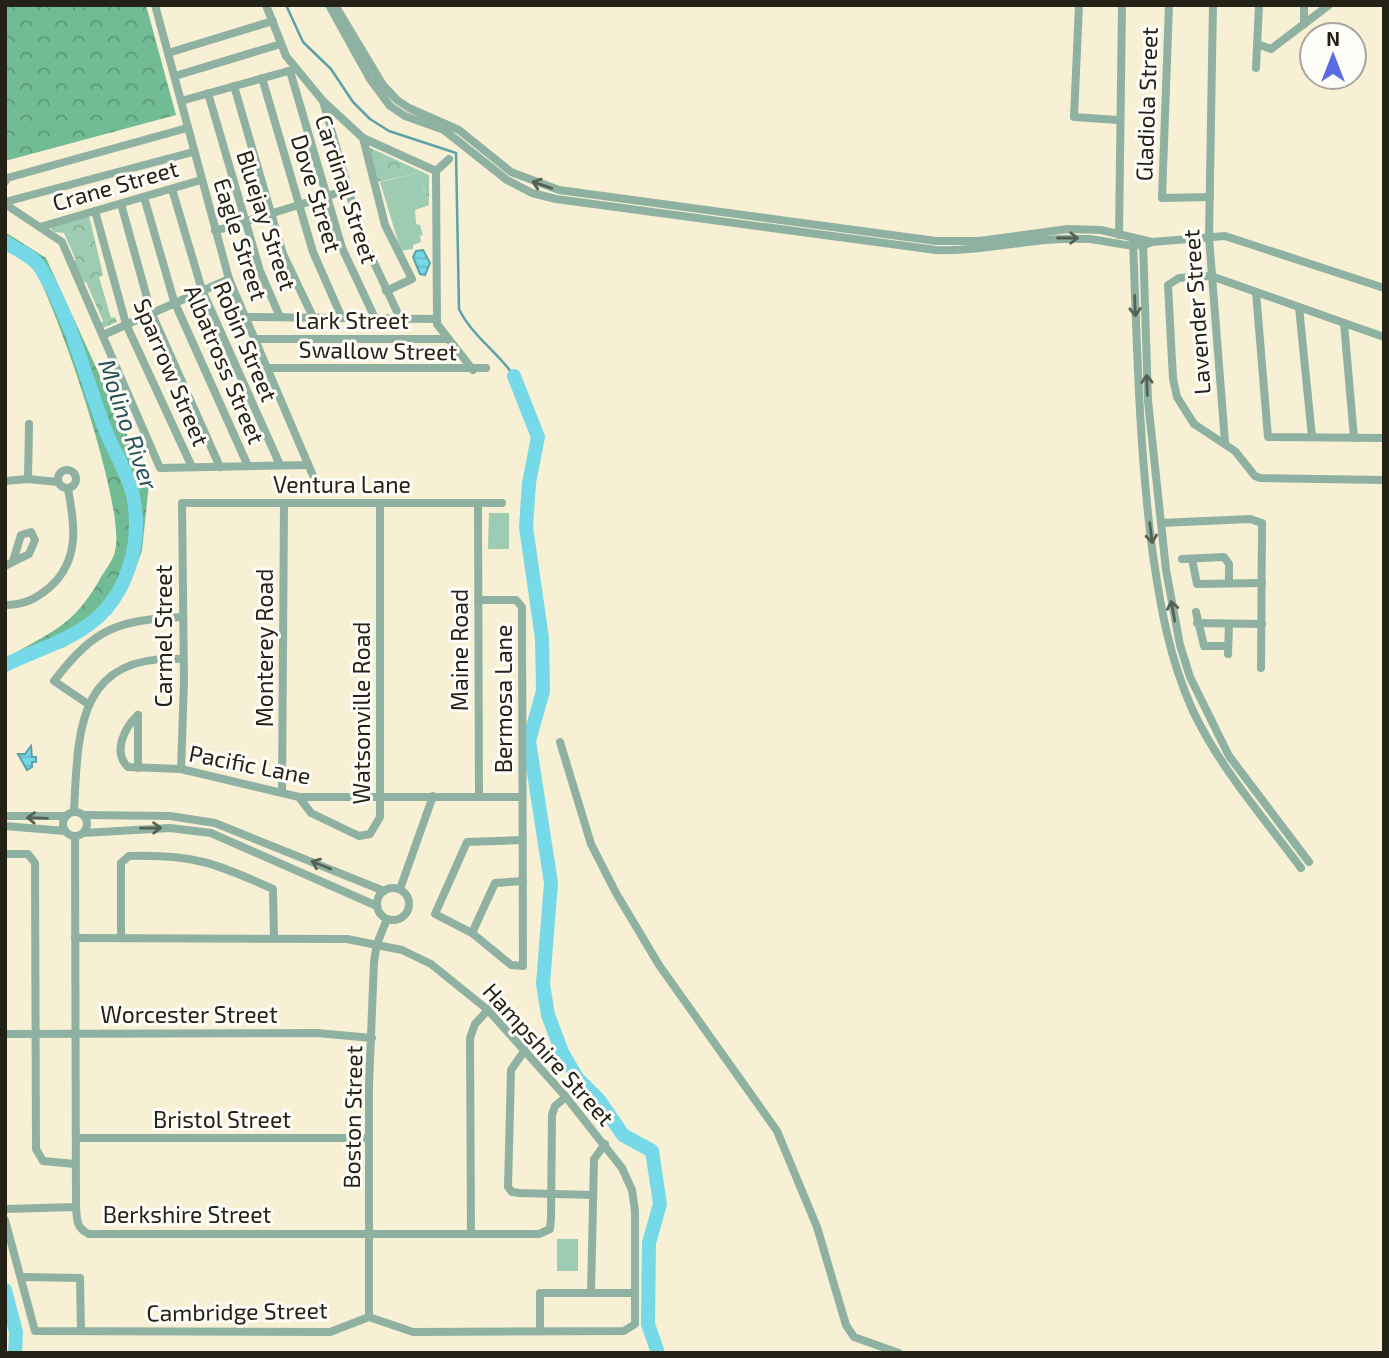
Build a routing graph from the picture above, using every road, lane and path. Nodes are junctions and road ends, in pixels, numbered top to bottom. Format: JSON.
{"nodes":[{"id":1,"x":155,"y":5,"type":"edge"},
{"id":2,"x":267,"y":5,"type":"edge"},
{"id":3,"x":329,"y":5,"type":"edge"},
{"id":4,"x":335,"y":5,"type":"edge"},
{"id":5,"x":1079,"y":5,"type":"edge"},
{"id":6,"x":1122,"y":5,"type":"edge"},
{"id":7,"x":1169,"y":5,"type":"edge"},
{"id":8,"x":1213,"y":5,"type":"edge"},
{"id":9,"x":1259,"y":5,"type":"edge"},
{"id":10,"x":1329,"y":5,"type":"edge"},
{"id":11,"x":1308,"y":21,"type":"edge"},
{"id":12,"x":273,"y":22,"type":"junction"},
{"id":13,"x":1298,"y":28,"type":"edge"},
{"id":14,"x":281,"y":44,"type":"junction"},
{"id":15,"x":1257,"y":44,"type":"junction"},
{"id":16,"x":168,"y":53,"type":"junction"},
{"id":17,"x":1256,"y":68,"type":"dead end"},
{"id":18,"x":292,"y":70,"type":"junction"},
{"id":19,"x":175,"y":76,"type":"junction"},
{"id":20,"x":262,"y":78,"type":"junction"},
{"id":21,"x":234,"y":86,"type":"junction"},
{"id":22,"x":208,"y":93,"type":"junction"},
{"id":23,"x":181,"y":101,"type":"junction"},
{"id":24,"x":323,"y":101,"type":"junction"},
{"id":25,"x":1118,"y":120,"type":"junction"},
{"id":26,"x":187,"y":128,"type":"junction"},
{"id":27,"x":363,"y":138,"type":"junction"},
{"id":28,"x":193,"y":152,"type":"junction"},
{"id":29,"x":449,"y":159,"type":"dead end"},
{"id":30,"x":436,"y":172,"type":"junction"},
{"id":31,"x":201,"y":180,"type":"junction"},
{"id":32,"x":5,"y":182,"type":"edge"},
{"id":33,"x":172,"y":188,"type":"junction"},
{"id":34,"x":347,"y":190,"type":"junction"},
{"id":35,"x":326,"y":196,"type":"junction"},
{"id":36,"x":144,"y":197,"type":"junction"},
{"id":37,"x":1210,"y":197,"type":"junction"},
{"id":38,"x":5,"y":203,"type":"edge"},
{"id":39,"x":121,"y":204,"type":"junction"},
{"id":40,"x":299,"y":205,"type":"junction"},
{"id":41,"x":95,"y":211,"type":"junction"},
{"id":42,"x":270,"y":214,"type":"junction"},
{"id":43,"x":244,"y":222,"type":"junction"},
{"id":44,"x":40,"y":227,"type":"junction"},
{"id":45,"x":215,"y":231,"type":"junction"},
{"id":46,"x":1119,"y":237,"type":"junction"},
{"id":47,"x":1209,"y":237,"type":"junction"},
{"id":48,"x":1138,"y":243,"type":"junction"},
{"id":49,"x":1211,"y":276,"type":"junction"},
{"id":50,"x":229,"y":278,"type":"junction"},
{"id":51,"x":1384,"y":288,"type":"edge"},
{"id":52,"x":202,"y":290,"type":"junction"},
{"id":53,"x":386,"y":291,"type":"junction"},
{"id":54,"x":1256,"y":292,"type":"junction"},
{"id":55,"x":174,"y":301,"type":"junction"},
{"id":56,"x":1299,"y":307,"type":"junction"},
{"id":57,"x":151,"y":312,"type":"junction"},
{"id":58,"x":247,"y":317,"type":"junction"},
{"id":59,"x":280,"y":317,"type":"junction"},
{"id":60,"x":313,"y":317,"type":"junction"},
{"id":61,"x":342,"y":318,"type":"junction"},
{"id":62,"x":375,"y":318,"type":"junction"},
{"id":63,"x":400,"y":318,"type":"junction"},
{"id":64,"x":436,"y":319,"type":"junction"},
{"id":65,"x":1344,"y":323,"type":"junction"},
{"id":66,"x":126,"y":324,"type":"junction"},
{"id":67,"x":103,"y":335,"type":"junction"},
{"id":68,"x":1384,"y":337,"type":"edge"},
{"id":69,"x":257,"y":339,"type":"junction"},
{"id":70,"x":448,"y":339,"type":"junction"},
{"id":71,"x":268,"y":368,"type":"junction"},
{"id":72,"x":486,"y":368,"type":"dead end"},
{"id":73,"x":473,"y":370,"type":"junction"},
{"id":74,"x":29,"y":424,"type":"dead end"},
{"id":75,"x":1312,"y":437,"type":"junction"},
{"id":76,"x":1354,"y":438,"type":"junction"},
{"id":77,"x":1384,"y":438,"type":"edge"},
{"id":78,"x":1225,"y":442,"type":"junction"},
{"id":79,"x":280,"y":465,"type":"junction"},
{"id":80,"x":308,"y":465,"type":"junction"},
{"id":81,"x":248,"y":466,"type":"junction"},
{"id":82,"x":192,"y":467,"type":"junction"},
{"id":83,"x":220,"y":467,"type":"junction"},
{"id":84,"x":314,"y":478,"type":"dead end"},
{"id":85,"x":29,"y":479,"type":"junction"},
{"id":86,"x":1384,"y":480,"type":"edge"},
{"id":87,"x":5,"y":481,"type":"edge"},
{"id":88,"x":58,"y":482,"type":"junction"},
{"id":89,"x":68,"y":489,"type":"junction"},
{"id":90,"x":182,"y":503,"type":"joint"},
{"id":91,"x":284,"y":503,"type":"junction"},
{"id":92,"x":380,"y":503,"type":"junction"},
{"id":93,"x":478,"y":503,"type":"junction"},
{"id":94,"x":502,"y":503,"type":"dead end"},
{"id":95,"x":1161,"y":523,"type":"junction"},
{"id":96,"x":1229,"y":583,"type":"junction"},
{"id":97,"x":1262,"y":583,"type":"junction"},
{"id":98,"x":478,"y":600,"type":"junction"},
{"id":99,"x":5,"y":606,"type":"edge"},
{"id":100,"x":1196,"y":612,"type":"dead end"},
{"id":101,"x":182,"y":617,"type":"junction"},
{"id":102,"x":1197,"y":624,"type":"junction"},
{"id":103,"x":1229,"y":624,"type":"junction"},
{"id":104,"x":1262,"y":624,"type":"junction"},
{"id":105,"x":181,"y":659,"type":"junction"},
{"id":106,"x":1261,"y":668,"type":"dead end"},
{"id":107,"x":1190,"y":677,"type":"junction"},
{"id":108,"x":1180,"y":682,"type":"junction"},
{"id":109,"x":88,"y":704,"type":"junction"},
{"id":110,"x":560,"y":742,"type":"dead end"},
{"id":111,"x":138,"y":768,"type":"junction"},
{"id":112,"x":181,"y":769,"type":"junction"},
{"id":113,"x":282,"y":793,"type":"junction"},
{"id":114,"x":380,"y":796,"type":"junction"},
{"id":115,"x":433,"y":796,"type":"junction"},
{"id":116,"x":299,"y":797,"type":"junction"},
{"id":117,"x":480,"y":797,"type":"junction"},
{"id":118,"x":522,"y":797,"type":"junction"},
{"id":119,"x":74,"y":814,"type":"junction"},
{"id":120,"x":5,"y":816,"type":"edge"},
{"id":121,"x":5,"y":826,"type":"edge"},
{"id":122,"x":65,"y":831,"type":"junction"},
{"id":123,"x":79,"y":834,"type":"junction"},
{"id":124,"x":523,"y":840,"type":"junction"},
{"id":125,"x":5,"y":854,"type":"edge"},
{"id":126,"x":1309,"y":862,"type":"dead end"},
{"id":127,"x":1301,"y":868,"type":"dead end"},
{"id":128,"x":523,"y":881,"type":"junction"},
{"id":129,"x":400,"y":890,"type":"junction"},
{"id":130,"x":384,"y":891,"type":"junction"},
{"id":131,"x":377,"y":905,"type":"junction"},
{"id":132,"x":387,"y":919,"type":"junction"},
{"id":133,"x":472,"y":933,"type":"junction"},
{"id":134,"x":274,"y":937,"type":"junction"},
{"id":135,"x":75,"y":938,"type":"junction"},
{"id":136,"x":121,"y":938,"type":"junction"},
{"id":137,"x":377,"y":944,"type":"junction"},
{"id":138,"x":488,"y":1010,"type":"junction"},
{"id":139,"x":75,"y":1033,"type":"junction"},
{"id":140,"x":5,"y":1034,"type":"edge"},
{"id":141,"x":35,"y":1034,"type":"junction"},
{"id":142,"x":372,"y":1038,"type":"junction"},
{"id":143,"x":525,"y":1050,"type":"junction"},
{"id":144,"x":566,"y":1097,"type":"junction"},
{"id":145,"x":76,"y":1138,"type":"junction"},
{"id":146,"x":369,"y":1138,"type":"junction"},
{"id":147,"x":605,"y":1144,"type":"junction"},
{"id":148,"x":75,"y":1164,"type":"junction"},
{"id":149,"x":551,"y":1194,"type":"junction"},
{"id":150,"x":592,"y":1195,"type":"junction"},
{"id":151,"x":76,"y":1208,"type":"junction"},
{"id":152,"x":5,"y":1209,"type":"edge"},
{"id":153,"x":5,"y":1220,"type":"edge"},
{"id":154,"x":370,"y":1234,"type":"junction"},
{"id":155,"x":471,"y":1234,"type":"junction"},
{"id":156,"x":22,"y":1277,"type":"junction"},
{"id":157,"x":592,"y":1293,"type":"junction"},
{"id":158,"x":635,"y":1293,"type":"junction"},
{"id":159,"x":369,"y":1317,"type":"junction"},
{"id":160,"x":81,"y":1331,"type":"junction"},
{"id":161,"x":540,"y":1331,"type":"junction"},
{"id":162,"x":899,"y":1353,"type":"edge"}],
"edges":[{"from":1,"to":16,"type":"street","name":"Eagle Street"},
{"from":2,"to":12,"type":"street"},
{"from":3,"to":46,"type":"street","one_way":true},
{"from":46,"to":4,"type":"street","one_way":true},
{"from":5,"to":25,"type":"street"},
{"from":6,"to":25,"type":"street"},
{"from":7,"to":37,"type":"street","name":"Gladiola Street"},
{"from":8,"to":37,"type":"street","name":"Lavender Street"},
{"from":9,"to":15,"type":"street"},
{"from":10,"to":11,"type":"street"},
{"from":12,"to":14,"type":"street"},
{"from":12,"to":16,"type":"street"},
{"from":13,"to":15,"type":"street"},
{"from":14,"to":18,"type":"street"},
{"from":14,"to":19,"type":"street"},
{"from":15,"to":17,"type":"street"},
{"from":16,"to":19,"type":"street","name":"Eagle Street"},
{"from":18,"to":20,"type":"street"},
{"from":18,"to":24,"type":"street"},
{"from":18,"to":35,"type":"street","name":"Cardinal Street"},
{"from":19,"to":23,"type":"street","name":"Eagle Street"},
{"from":20,"to":21,"type":"street"},
{"from":20,"to":40,"type":"street","name":"Dove Street"},
{"from":21,"to":22,"type":"street"},
{"from":21,"to":42,"type":"street"},
{"from":22,"to":23,"type":"street"},
{"from":22,"to":43,"type":"street","name":"Bluejay Street"},
{"from":23,"to":26,"type":"street","name":"Eagle Street"},
{"from":24,"to":27,"type":"street"},
{"from":24,"to":34,"type":"street"},
{"from":25,"to":46,"type":"street"},
{"from":26,"to":28,"type":"street","name":"Eagle Street"},
{"from":26,"to":32,"type":"street"},
{"from":27,"to":30,"type":"street"},
{"from":27,"to":53,"type":"street"},
{"from":28,"to":31,"type":"street","name":"Eagle Street"},
{"from":28,"to":38,"type":"street"},
{"from":29,"to":30,"type":"street"},
{"from":30,"to":64,"type":"street"},
{"from":31,"to":33,"type":"street","name":"Crane Street"},
{"from":31,"to":45,"type":"street","name":"Eagle Street"},
{"from":33,"to":36,"type":"street","name":"Crane Street"},
{"from":33,"to":52,"type":"street","name":"Robin Street"},
{"from":34,"to":35,"type":"street"},
{"from":34,"to":53,"type":"street"},
{"from":35,"to":40,"type":"street"},
{"from":35,"to":62,"type":"street","name":"Cardinal Street"},
{"from":36,"to":39,"type":"street","name":"Crane Street"},
{"from":36,"to":55,"type":"street","name":"Albatross Street"},
{"from":37,"to":47,"type":"street","name":"Lavender Street"},
{"from":38,"to":44,"type":"street"},
{"from":39,"to":41,"type":"street","name":"Crane Street"},
{"from":39,"to":57,"type":"street"},
{"from":40,"to":42,"type":"street"},
{"from":40,"to":61,"type":"street","name":"Dove Street"},
{"from":41,"to":44,"type":"street","name":"Crane Street"},
{"from":41,"to":66,"type":"street","name":"Sparrow Street"},
{"from":42,"to":43,"type":"street"},
{"from":42,"to":60,"type":"street"},
{"from":43,"to":45,"type":"street"},
{"from":43,"to":59,"type":"street","name":"Bluejay Street"},
{"from":44,"to":67,"type":"street"},
{"from":45,"to":50,"type":"street","name":"Eagle Street"},
{"from":46,"to":48,"type":"street"},
{"from":47,"to":48,"type":"street"},
{"from":47,"to":49,"type":"street","name":"Lavender Street"},
{"from":47,"to":51,"type":"street"},
{"from":95,"to":48,"type":"street","one_way":true},
{"from":48,"to":108,"type":"street","one_way":true},
{"from":49,"to":54,"type":"street"},
{"from":49,"to":78,"type":"street","name":"Lavender Street"},
{"from":49,"to":78,"type":"street"},
{"from":50,"to":52,"type":"street"},
{"from":50,"to":58,"type":"street","name":"Eagle Street"},
{"from":52,"to":55,"type":"street"},
{"from":52,"to":79,"type":"street","name":"Robin Street"},
{"from":53,"to":63,"type":"street"},
{"from":54,"to":56,"type":"street"},
{"from":54,"to":75,"type":"street"},
{"from":55,"to":57,"type":"street"},
{"from":55,"to":81,"type":"street","name":"Albatross Street"},
{"from":56,"to":65,"type":"street"},
{"from":56,"to":75,"type":"street"},
{"from":57,"to":66,"type":"street"},
{"from":57,"to":83,"type":"street"},
{"from":58,"to":59,"type":"street"},
{"from":58,"to":69,"type":"street","name":"Eagle Street"},
{"from":59,"to":60,"type":"street"},
{"from":60,"to":61,"type":"street"},
{"from":61,"to":62,"type":"street"},
{"from":62,"to":63,"type":"street"},
{"from":63,"to":64,"type":"street"},
{"from":64,"to":70,"type":"street"},
{"from":65,"to":68,"type":"street"},
{"from":65,"to":76,"type":"street"},
{"from":66,"to":67,"type":"street"},
{"from":66,"to":82,"type":"street","name":"Sparrow Street"},
{"from":67,"to":82,"type":"street"},
{"from":69,"to":70,"type":"street","name":"Lark Street"},
{"from":69,"to":71,"type":"street","name":"Eagle Street"},
{"from":70,"to":73,"type":"street"},
{"from":71,"to":73,"type":"street","name":"Swallow Street"},
{"from":71,"to":80,"type":"street","name":"Eagle Street"},
{"from":72,"to":73,"type":"street","name":"Swallow Street"},
{"from":74,"to":85,"type":"street"},
{"from":75,"to":76,"type":"street"},
{"from":76,"to":77,"type":"street"},
{"from":78,"to":86,"type":"street"},
{"from":79,"to":80,"type":"street"},
{"from":79,"to":81,"type":"street"},
{"from":80,"to":84,"type":"street","name":"Eagle Street"},
{"from":81,"to":83,"type":"street"},
{"from":82,"to":83,"type":"street"},
{"from":85,"to":87,"type":"street"},
{"from":85,"to":88,"type":"street"},
{"from":88,"to":89,"type":"street"},
{"from":88,"to":89,"type":"street"},
{"from":89,"to":99,"type":"street"},
{"from":90,"to":91,"type":"street","name":"Ventura Lane"},
{"from":90,"to":101,"type":"street","name":"Carmel Street"},
{"from":91,"to":92,"type":"street","name":"Ventura Lane"},
{"from":91,"to":113,"type":"street","name":"Monterey Road"},
{"from":92,"to":93,"type":"street","name":"Ventura Lane"},
{"from":92,"to":114,"type":"street","name":"Watsonville Road"},
{"from":93,"to":94,"type":"street","name":"Ventura Lane"},
{"from":93,"to":98,"type":"street","name":"Maine Road"},
{"from":95,"to":97,"type":"street"},
{"from":107,"to":95,"type":"street","one_way":true},
{"from":96,"to":96,"type":"street"},
{"from":96,"to":97,"type":"street"},
{"from":97,"to":104,"type":"street"},
{"from":98,"to":117,"type":"street","name":"Maine Road"},
{"from":98,"to":118,"type":"street","name":"Bermosa Lane"},
{"from":100,"to":102,"type":"street"},
{"from":101,"to":105,"type":"street","name":"Carmel Street"},
{"from":101,"to":109,"type":"street"},
{"from":102,"to":103,"type":"street"},
{"from":102,"to":103,"type":"street"},
{"from":103,"to":104,"type":"street"},
{"from":104,"to":106,"type":"street"},
{"from":105,"to":109,"type":"street"},
{"from":105,"to":112,"type":"street","name":"Carmel Street"},
{"from":107,"to":108,"type":"street"},
{"from":107,"to":126,"type":"street"},
{"from":108,"to":127,"type":"street"},
{"from":109,"to":119,"type":"street"},
{"from":110,"to":162,"type":"street"},
{"from":111,"to":111,"type":"street"},
{"from":111,"to":112,"type":"street","name":"Pacific Lane"},
{"from":112,"to":113,"type":"street","name":"Pacific Lane"},
{"from":113,"to":116,"type":"street","name":"Pacific Lane"},
{"from":114,"to":115,"type":"street","name":"Pacific Lane"},
{"from":114,"to":116,"type":"street","name":"Pacific Lane"},
{"from":114,"to":116,"type":"street","name":"Watsonville Road"},
{"from":115,"to":117,"type":"street","name":"Pacific Lane"},
{"from":115,"to":129,"type":"street"},
{"from":117,"to":118,"type":"street","name":"Pacific Lane"},
{"from":118,"to":124,"type":"street","name":"Bermosa Lane"},
{"from":119,"to":120,"type":"street","one_way":true},
{"from":119,"to":122,"type":"street"},
{"from":119,"to":123,"type":"street","name":"Berkshire Street"},
{"from":130,"to":119,"type":"street","one_way":true},
{"from":121,"to":122,"type":"street"},
{"from":122,"to":123,"type":"street"},
{"from":123,"to":131,"type":"street","one_way":true},
{"from":123,"to":135,"type":"street","name":"Berkshire Street"},
{"from":124,"to":128,"type":"street","name":"Bermosa Lane"},
{"from":124,"to":133,"type":"street"},
{"from":125,"to":141,"type":"street"},
{"from":128,"to":133,"type":"street"},
{"from":128,"to":133,"type":"street","name":"Bermosa Lane"},
{"from":129,"to":130,"type":"street"},
{"from":129,"to":132,"type":"street"},
{"from":130,"to":131,"type":"street"},
{"from":131,"to":132,"type":"street"},
{"from":132,"to":137,"type":"street","name":"Boston Street"},
{"from":134,"to":136,"type":"street","name":"Hampshire Street"},
{"from":134,"to":136,"type":"street"},
{"from":134,"to":137,"type":"street","name":"Hampshire Street"},
{"from":135,"to":136,"type":"street","name":"Hampshire Street"},
{"from":135,"to":139,"type":"street","name":"Berkshire Street"},
{"from":137,"to":138,"type":"street","name":"Hampshire Street"},
{"from":137,"to":142,"type":"street","name":"Boston Street"},
{"from":138,"to":143,"type":"street","name":"Hampshire Street"},
{"from":138,"to":155,"type":"street"},
{"from":139,"to":141,"type":"street","name":"Worcester Street"},
{"from":139,"to":142,"type":"street","name":"Worcester Street"},
{"from":139,"to":145,"type":"street","name":"Berkshire Street"},
{"from":140,"to":141,"type":"street","name":"Worcester Street"},
{"from":141,"to":148,"type":"street"},
{"from":142,"to":146,"type":"street","name":"Boston Street"},
{"from":143,"to":144,"type":"street","name":"Hampshire Street"},
{"from":143,"to":149,"type":"street"},
{"from":144,"to":147,"type":"street","name":"Hampshire Street"},
{"from":144,"to":149,"type":"street","name":"Berkshire Street"},
{"from":145,"to":146,"type":"street","name":"Bristol Street"},
{"from":145,"to":148,"type":"street","name":"Berkshire Street"},
{"from":146,"to":154,"type":"street","name":"Boston Street"},
{"from":147,"to":150,"type":"street"},
{"from":147,"to":158,"type":"street","name":"Hampshire Street"},
{"from":148,"to":151,"type":"street","name":"Berkshire Street"},
{"from":149,"to":150,"type":"street"},
{"from":149,"to":155,"type":"street","name":"Berkshire Street"},
{"from":150,"to":157,"type":"street"},
{"from":151,"to":152,"type":"street"},
{"from":151,"to":154,"type":"street","name":"Berkshire Street"},
{"from":153,"to":156,"type":"street","name":"Cambridge Street"},
{"from":154,"to":155,"type":"street","name":"Berkshire Street"},
{"from":154,"to":159,"type":"street","name":"Boston Street"},
{"from":156,"to":160,"type":"street","name":"Cambridge Street"},
{"from":156,"to":160,"type":"street"},
{"from":157,"to":158,"type":"street"},
{"from":157,"to":161,"type":"street"},
{"from":158,"to":161,"type":"street","name":"Hampshire Street"},
{"from":159,"to":160,"type":"street","name":"Cambridge Street"},
{"from":159,"to":161,"type":"street"}]}
